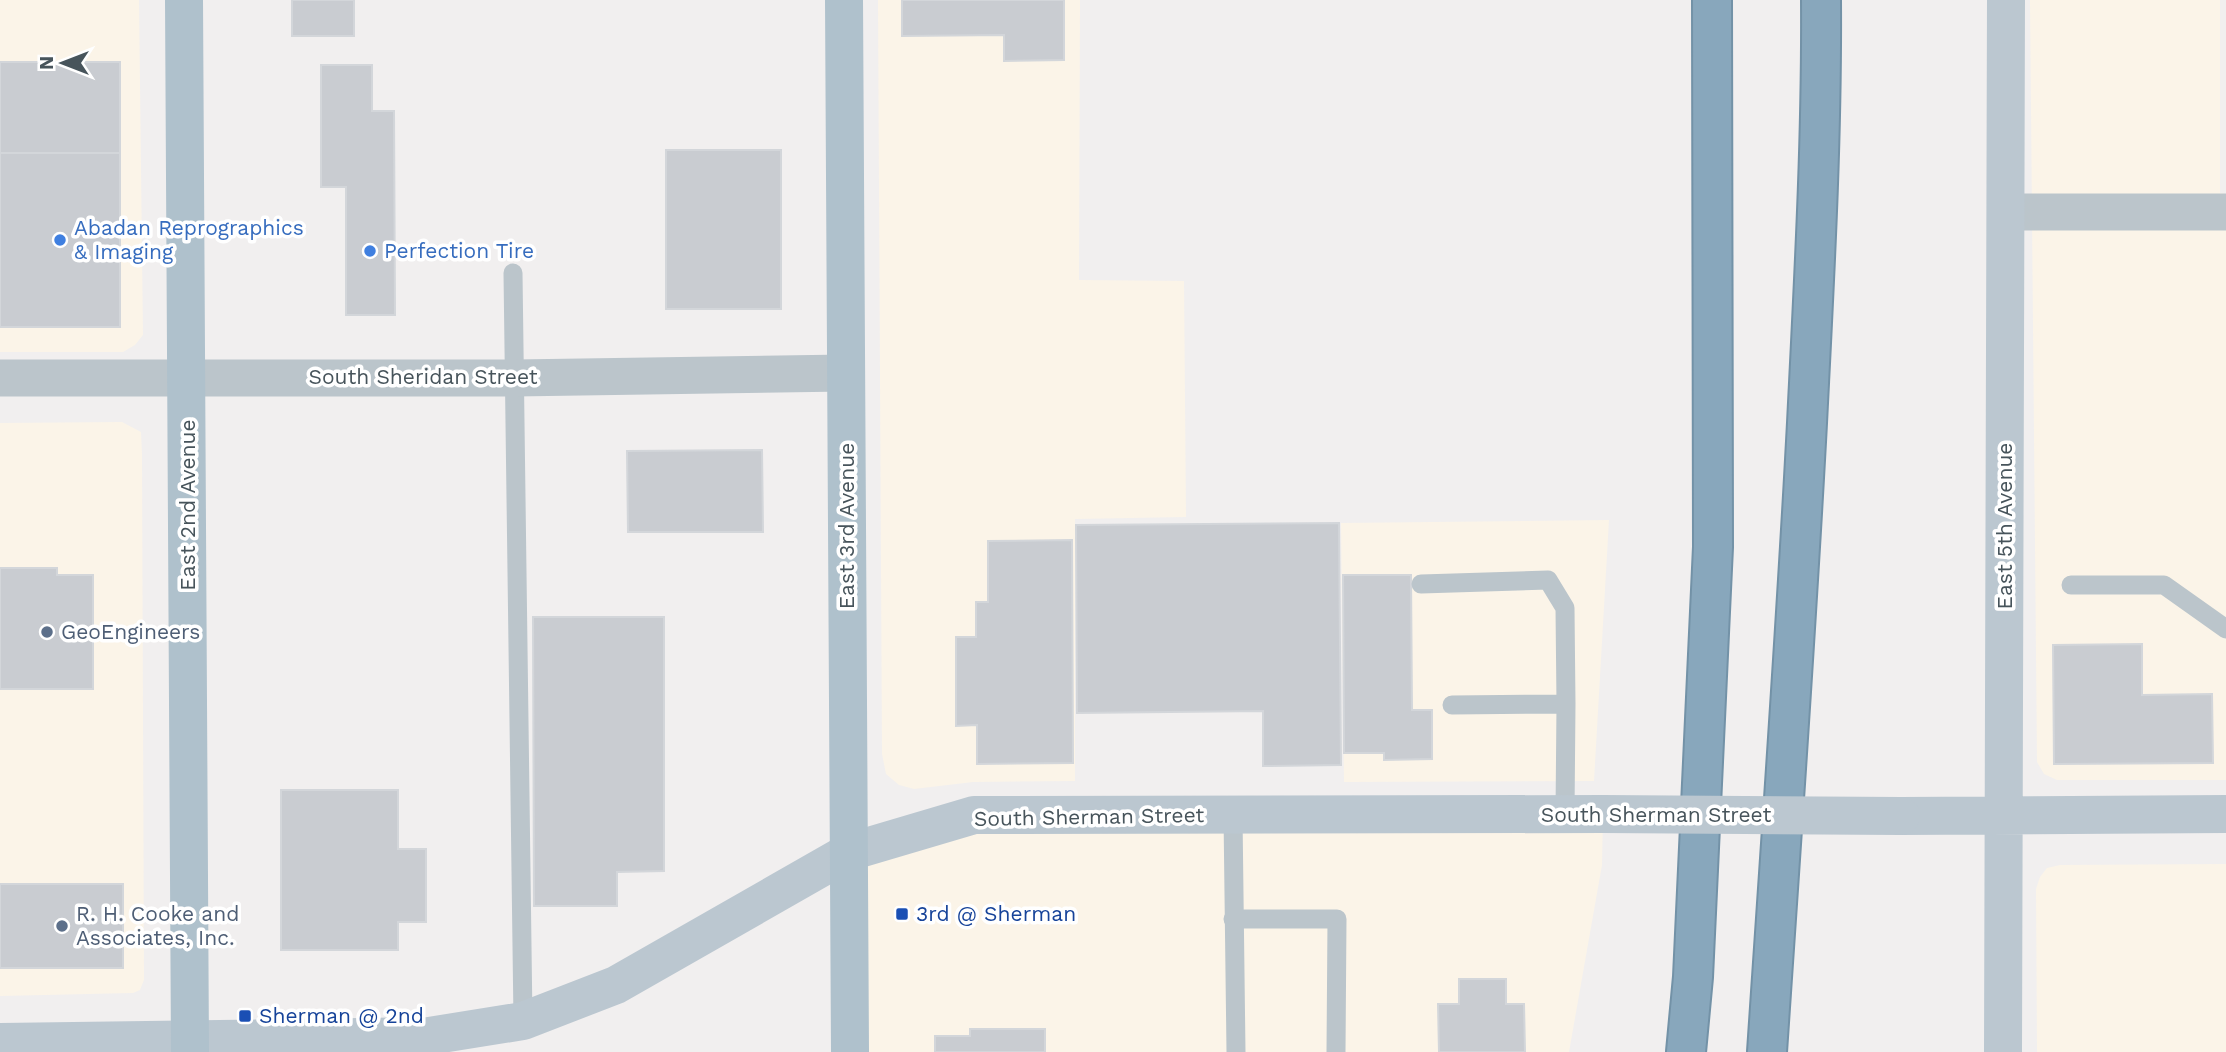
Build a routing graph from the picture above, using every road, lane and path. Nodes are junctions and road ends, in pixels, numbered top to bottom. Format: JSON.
{"nodes":[{"id":1,"x":184,"y":0,"type":"edge"},
{"id":2,"x":844,"y":0,"type":"edge"},
{"id":3,"x":1712,"y":0,"type":"edge"},
{"id":4,"x":1821,"y":0,"type":"edge"},
{"id":5,"x":2006,"y":0,"type":"edge"},
{"id":6,"x":2007,"y":212,"type":"junction"},
{"id":7,"x":2226,"y":212,"type":"edge"},
{"id":8,"x":513,"y":273,"type":"dead end"},
{"id":9,"x":846,"y":373,"type":"junction"},
{"id":10,"x":187,"y":377,"type":"junction"},
{"id":11,"x":0,"y":378,"type":"edge"},
{"id":12,"x":515,"y":378,"type":"junction"},
{"id":13,"x":1421,"y":584,"type":"dead end"},
{"id":14,"x":2071,"y":585,"type":"dead end"},
{"id":15,"x":2226,"y":629,"type":"edge"},
{"id":16,"x":1566,"y":704,"type":"junction"},
{"id":17,"x":1452,"y":705,"type":"dead end"},
{"id":18,"x":1565,"y":814,"type":"junction"},
{"id":19,"x":2226,"y":814,"type":"edge"},
{"id":20,"x":1233,"y":815,"type":"junction"},
{"id":21,"x":2003,"y":815,"type":"junction"},
{"id":22,"x":849,"y":852,"type":"junction"},
{"id":23,"x":1233,"y":919,"type":"junction"},
{"id":24,"x":523,"y":1021,"type":"junction"},
{"id":25,"x":0,"y":1042,"type":"edge"},
{"id":26,"x":190,"y":1046,"type":"edge"},
{"id":27,"x":850,"y":1052,"type":"edge"},
{"id":28,"x":1236,"y":1052,"type":"edge"},
{"id":29,"x":1336,"y":1052,"type":"edge"},
{"id":30,"x":1686,"y":1052,"type":"edge"},
{"id":31,"x":1767,"y":1052,"type":"edge"},
{"id":32,"x":2003,"y":1052,"type":"edge"}],
"edges":[{"from":1,"to":10,"type":"main road","name":"East 2nd Avenue"},
{"from":2,"to":9,"type":"main road","name":"East 3rd Avenue"},
{"from":3,"to":30,"type":"highway"},
{"from":4,"to":31,"type":"highway"},
{"from":5,"to":6,"type":"street","name":"East 5th Avenue"},
{"from":6,"to":7,"type":"street"},
{"from":6,"to":21,"type":"street","name":"East 5th Avenue"},
{"from":8,"to":12,"type":"lane"},
{"from":9,"to":12,"type":"street","name":"South Sheridan Street"},
{"from":9,"to":22,"type":"main road","name":"East 3rd Avenue"},
{"from":10,"to":11,"type":"street","name":"South Sheridan Street"},
{"from":10,"to":12,"type":"street","name":"South Sheridan Street"},
{"from":10,"to":26,"type":"main road","name":"East 2nd Avenue"},
{"from":12,"to":24,"type":"lane"},
{"from":13,"to":16,"type":"lane"},
{"from":14,"to":15,"type":"lane"},
{"from":16,"to":17,"type":"lane"},
{"from":16,"to":18,"type":"lane"},
{"from":18,"to":20,"type":"street","name":"South Sherman Street"},
{"from":18,"to":21,"type":"street","name":"South Sherman Street","bridge":true},
{"from":19,"to":21,"type":"street","name":"South Sherman Street"},
{"from":20,"to":22,"type":"street","name":"South Sherman Street"},
{"from":20,"to":23,"type":"lane"},
{"from":21,"to":32,"type":"street","name":"East 5th Avenue"},
{"from":22,"to":24,"type":"street","name":"South Sherman Street"},
{"from":22,"to":27,"type":"main road","name":"East 3rd Avenue"},
{"from":23,"to":28,"type":"lane"},
{"from":23,"to":29,"type":"lane"},
{"from":24,"to":26,"type":"street","name":"South Sherman Street"},
{"from":25,"to":26,"type":"street","name":"South Sherman Street"}]}
